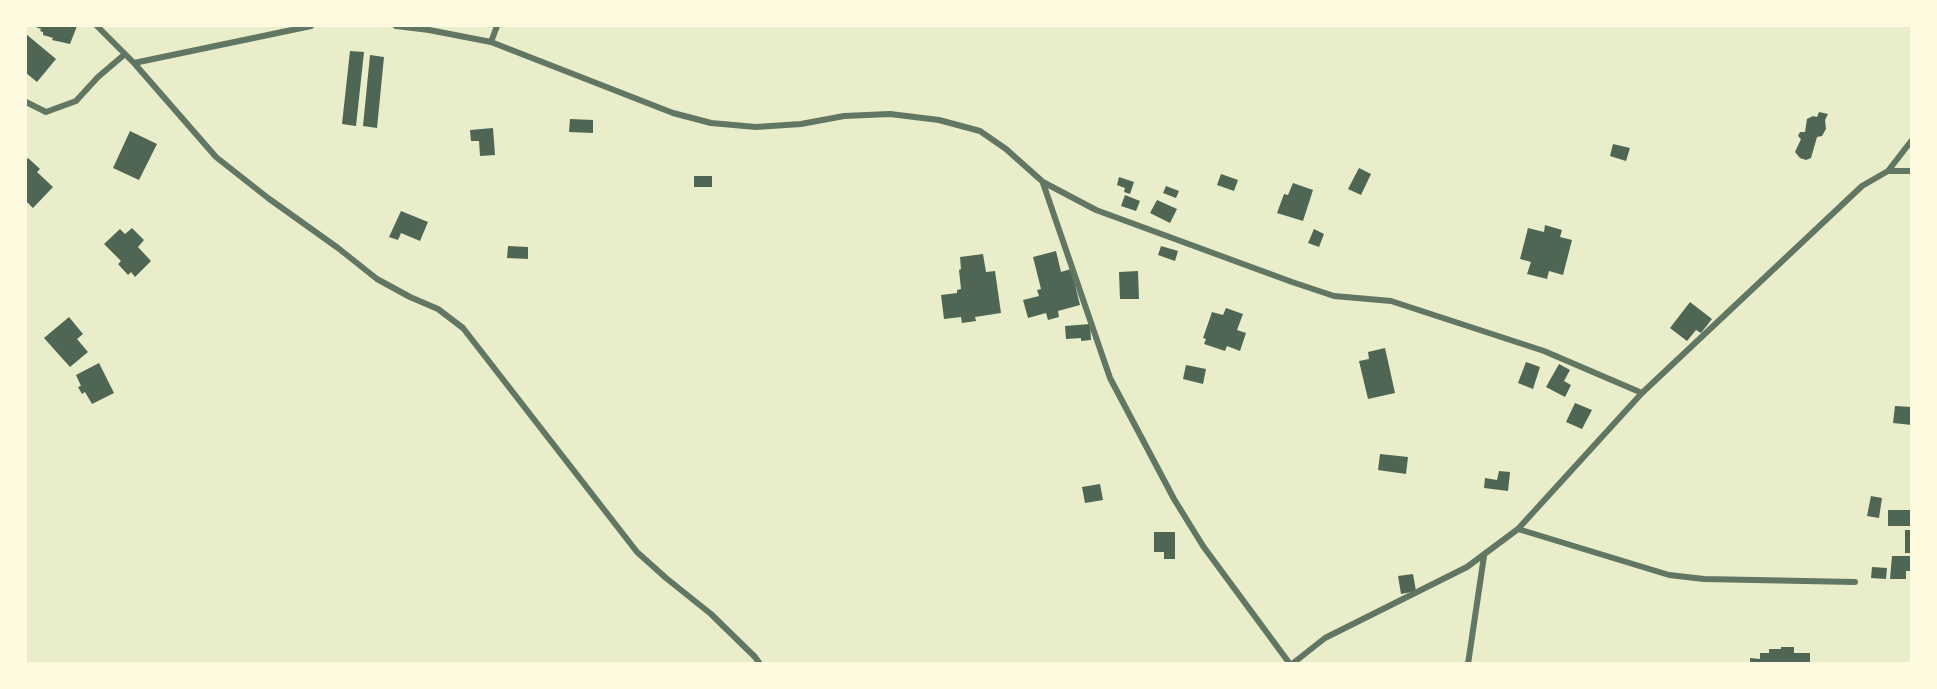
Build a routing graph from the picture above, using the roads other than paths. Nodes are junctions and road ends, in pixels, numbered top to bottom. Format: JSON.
{"nodes":[{"id":1,"x":97,"y":26,"type":"edge"},
{"id":2,"x":311,"y":26,"type":"edge"},
{"id":3,"x":396,"y":26,"type":"edge"},
{"id":4,"x":497,"y":26,"type":"edge"},
{"id":5,"x":491,"y":42,"type":"junction"},
{"id":6,"x":126,"y":54,"type":"junction"},
{"id":7,"x":134,"y":63,"type":"junction"},
{"id":8,"x":26,"y":102,"type":"edge"},
{"id":9,"x":1911,"y":140,"type":"edge"},
{"id":10,"x":1888,"y":171,"type":"junction"},
{"id":11,"x":1911,"y":171,"type":"edge"},
{"id":12,"x":1043,"y":182,"type":"junction"},
{"id":13,"x":1642,"y":393,"type":"junction"},
{"id":14,"x":1518,"y":529,"type":"junction"},
{"id":15,"x":1484,"y":556,"type":"junction"},
{"id":16,"x":1855,"y":582,"type":"dead end"},
{"id":17,"x":760,"y":663,"type":"edge"},
{"id":18,"x":1291,"y":663,"type":"edge"},
{"id":19,"x":1468,"y":663,"type":"edge"}],
"edges":[{"from":1,"to":6,"type":"street"},
{"from":2,"to":7,"type":"street"},
{"from":3,"to":5,"type":"street"},
{"from":4,"to":5,"type":"street"},
{"from":5,"to":12,"type":"street"},
{"from":6,"to":7,"type":"street"},
{"from":6,"to":8,"type":"street"},
{"from":7,"to":17,"type":"street"},
{"from":9,"to":10,"type":"street"},
{"from":10,"to":11,"type":"street"},
{"from":10,"to":13,"type":"street"},
{"from":12,"to":13,"type":"street"},
{"from":12,"to":18,"type":"street"},
{"from":13,"to":14,"type":"street"},
{"from":14,"to":15,"type":"street"},
{"from":14,"to":16,"type":"street"},
{"from":15,"to":18,"type":"street"},
{"from":15,"to":19,"type":"street"}]}
